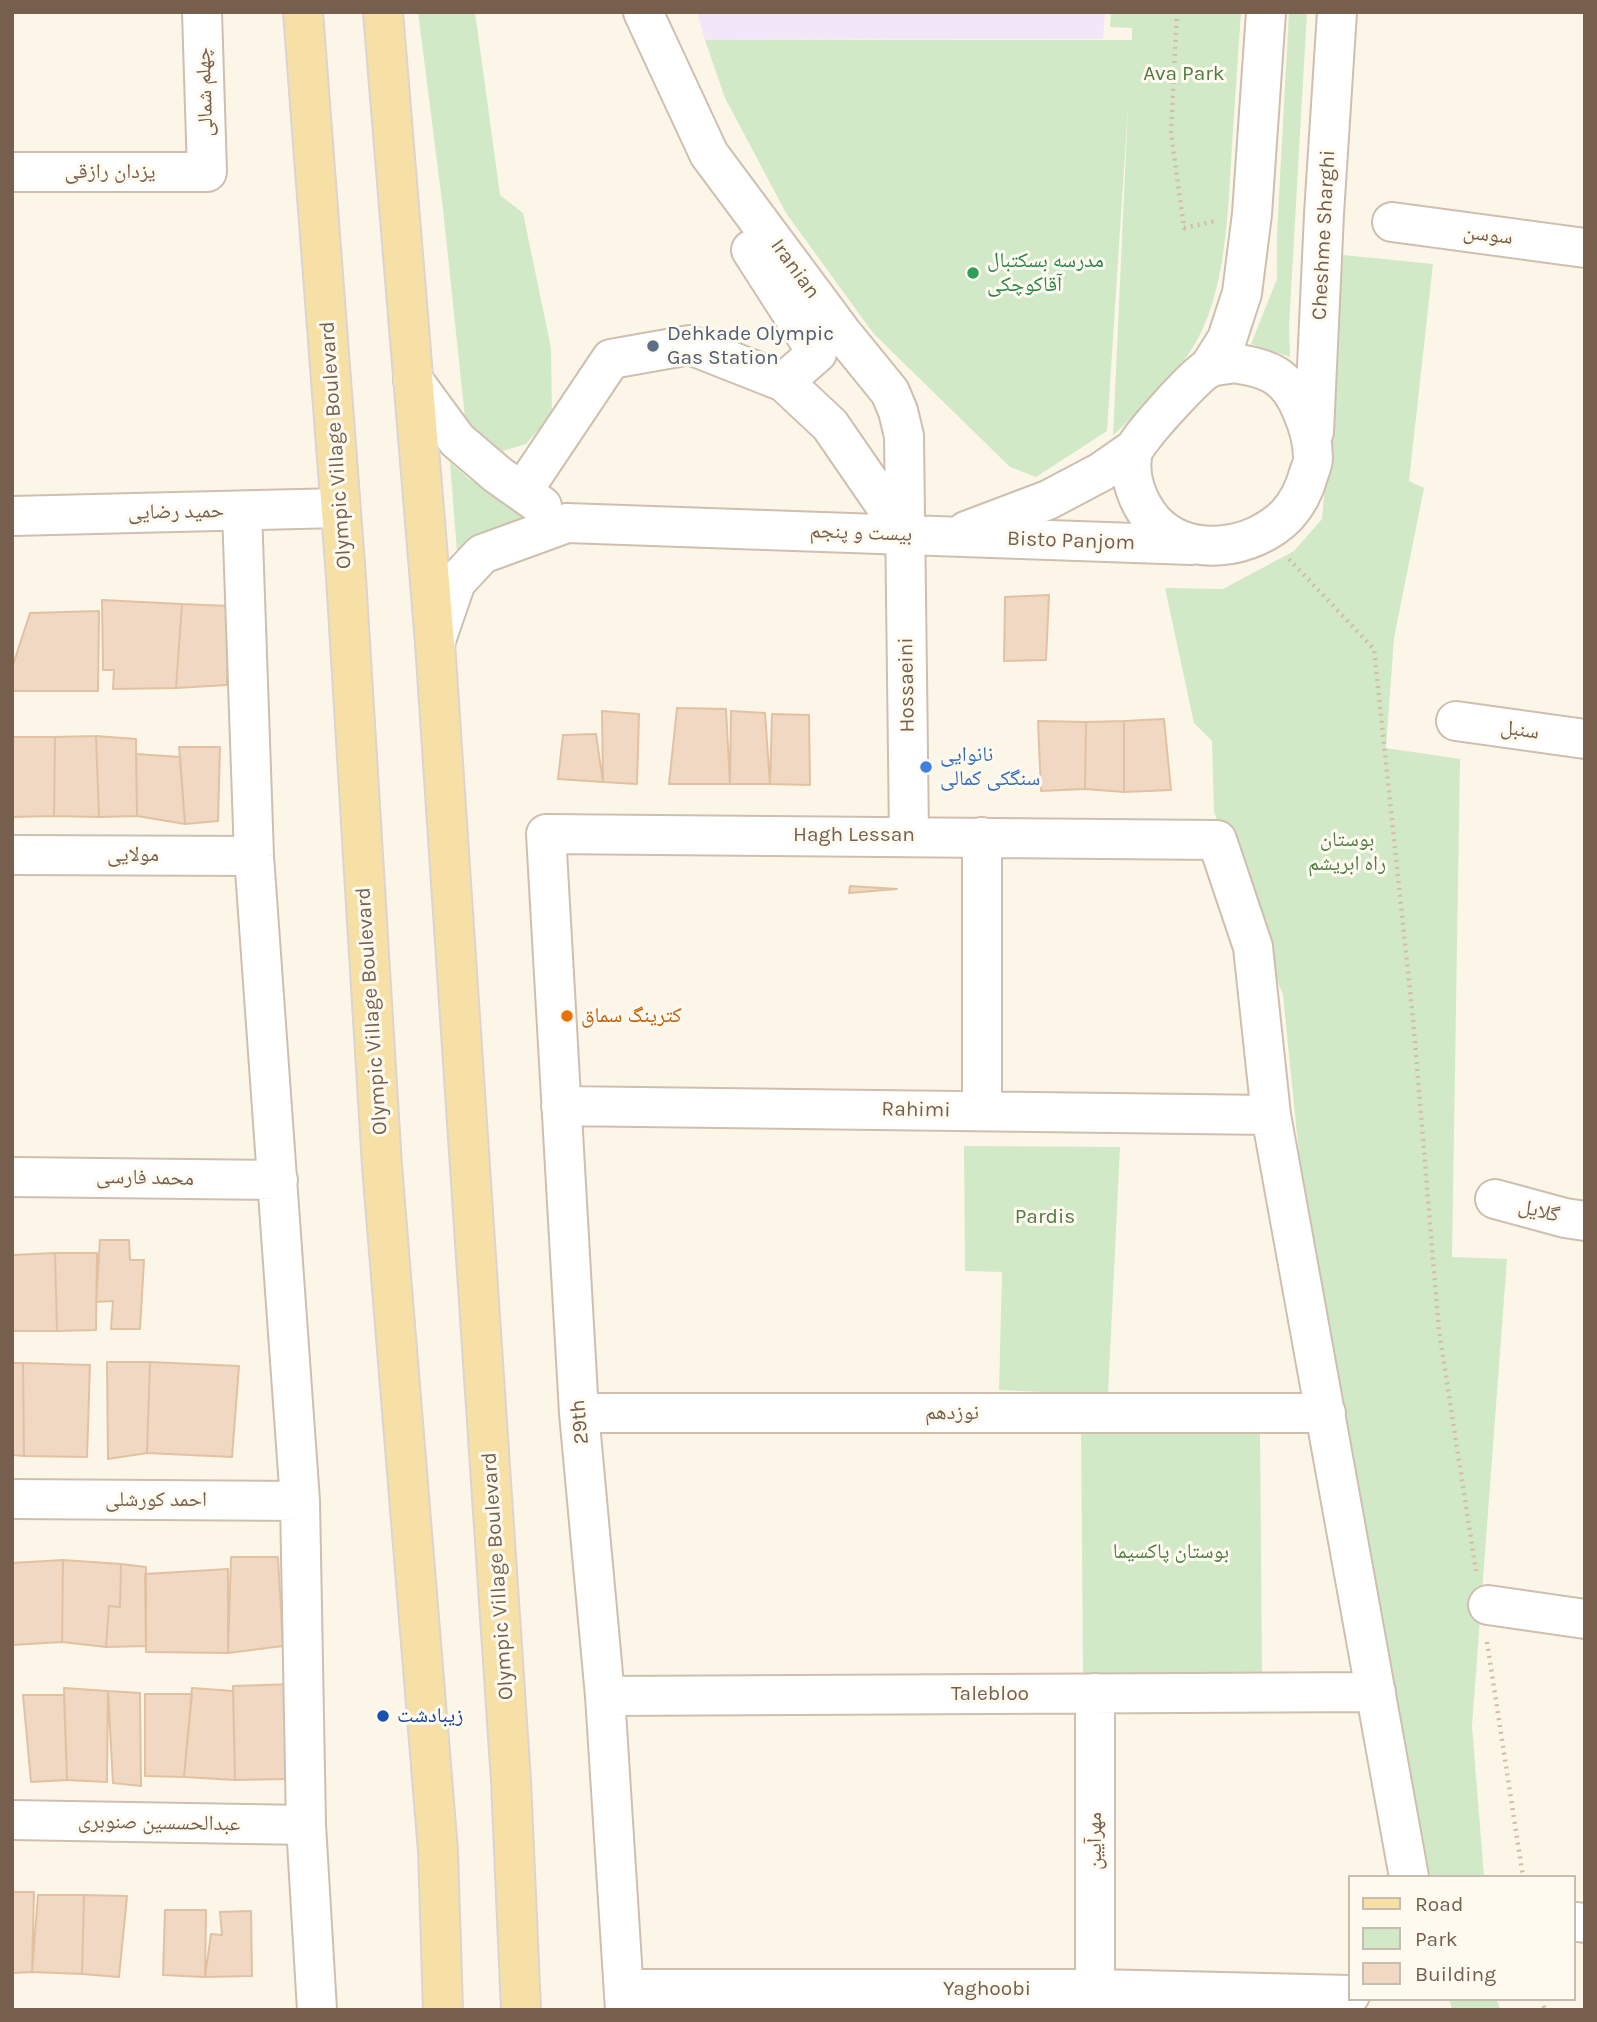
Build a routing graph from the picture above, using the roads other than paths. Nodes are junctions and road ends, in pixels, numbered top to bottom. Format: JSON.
{"nodes":[{"id":1,"x":202,"y":12,"type":"edge"},
{"id":2,"x":303,"y":12,"type":"edge"},
{"id":3,"x":383,"y":12,"type":"edge"},
{"id":4,"x":643,"y":12,"type":"edge"},
{"id":5,"x":1266,"y":12,"type":"edge"},
{"id":6,"x":1338,"y":12,"type":"edge"},
{"id":7,"x":698,"y":129,"type":"junction"},
{"id":8,"x":12,"y":172,"type":"edge"},
{"id":9,"x":207,"y":172,"type":"joint"},
{"id":10,"x":1392,"y":222,"type":"dead end"},
{"id":11,"x":1585,"y":248,"type":"edge"},
{"id":12,"x":1208,"y":369,"type":"junction"},
{"id":13,"x":413,"y":380,"type":"junction"},
{"id":14,"x":784,"y":382,"type":"junction"},
{"id":15,"x":1134,"y":449,"type":"junction"},
{"id":16,"x":1313,"y":458,"type":"junction"},
{"id":17,"x":522,"y":492,"type":"junction"},
{"id":18,"x":340,"y":508,"type":"junction"},
{"id":19,"x":242,"y":511,"type":"junction"},
{"id":20,"x":12,"y":516,"type":"edge"},
{"id":21,"x":567,"y":523,"type":"junction"},
{"id":22,"x":905,"y":534,"type":"junction"},
{"id":23,"x":951,"y":537,"type":"junction"},
{"id":24,"x":1191,"y":545,"type":"junction"},
{"id":25,"x":435,"y":643,"type":"junction"},
{"id":26,"x":1456,"y":721,"type":"dead end"},
{"id":27,"x":1585,"y":739,"type":"edge"},
{"id":28,"x":545,"y":834,"type":"joint"},
{"id":29,"x":909,"y":835,"type":"junction"},
{"id":30,"x":982,"y":837,"type":"junction"},
{"id":31,"x":12,"y":855,"type":"edge"},
{"id":32,"x":254,"y":856,"type":"junction"},
{"id":33,"x":561,"y":1106,"type":"junction"},
{"id":34,"x":982,"y":1111,"type":"junction"},
{"id":35,"x":1271,"y":1115,"type":"junction"},
{"id":36,"x":12,"y":1177,"type":"edge"},
{"id":37,"x":278,"y":1180,"type":"junction"},
{"id":38,"x":1495,"y":1199,"type":"dead end"},
{"id":39,"x":1585,"y":1221,"type":"edge"},
{"id":40,"x":579,"y":1413,"type":"junction"},
{"id":41,"x":1326,"y":1413,"type":"junction"},
{"id":42,"x":12,"y":1499,"type":"edge"},
{"id":43,"x":300,"y":1501,"type":"junction"},
{"id":44,"x":1483,"y":1604,"type":"road end"},
{"id":45,"x":1585,"y":1619,"type":"edge"},
{"id":46,"x":1376,"y":1692,"type":"junction"},
{"id":47,"x":1095,"y":1693,"type":"junction"},
{"id":48,"x":605,"y":1696,"type":"junction"},
{"id":49,"x":12,"y":1820,"type":"edge"},
{"id":50,"x":306,"y":1825,"type":"junction"},
{"id":51,"x":1409,"y":1875,"type":"edge"},
{"id":52,"x":1095,"y":1989,"type":"junction"},
{"id":53,"x":1348,"y":1995,"type":"edge"},
{"id":54,"x":625,"y":1999,"type":"edge"},
{"id":55,"x":1248,"y":2002,"type":"edge"},
{"id":56,"x":317,"y":2010,"type":"edge"},
{"id":57,"x":443,"y":2010,"type":"edge"},
{"id":58,"x":521,"y":2010,"type":"edge"}],
"edges":[{"from":1,"to":9,"type":"street","name":"چهلم شمالی"},
{"from":2,"to":18,"type":"main road","name":"Olympic Village Boulevard"},
{"from":3,"to":13,"type":"main road","name":"Olympic Village Boulevard"},
{"from":4,"to":7,"type":"street","name":"Iranian"},
{"from":5,"to":12,"type":"street"},
{"from":6,"to":16,"type":"street","name":"Cheshme Sharghi"},
{"from":7,"to":14,"type":"street"},
{"from":7,"to":22,"type":"street","name":"Iranian"},
{"from":8,"to":9,"type":"street","name":"یزدان رازقی"},
{"from":10,"to":11,"type":"street","name":"سوسن"},
{"from":12,"to":15,"type":"street"},
{"from":12,"to":16,"type":"street"},
{"from":13,"to":17,"type":"street"},
{"from":13,"to":25,"type":"main road","name":"Olympic Village Boulevard"},
{"from":14,"to":17,"type":"street"},
{"from":14,"to":22,"type":"street"},
{"from":15,"to":23,"type":"street","name":"بیست و پنجم"},
{"from":15,"to":24,"type":"street"},
{"from":16,"to":24,"type":"street"},
{"from":17,"to":21,"type":"street"},
{"from":18,"to":19,"type":"street","name":"حمید رضایی"},
{"from":18,"to":57,"type":"main road","name":"Olympic Village Boulevard"},
{"from":19,"to":20,"type":"street","name":"حمید رضایی"},
{"from":19,"to":32,"type":"street"},
{"from":21,"to":22,"type":"street","name":"بیست و پنجم"},
{"from":21,"to":25,"type":"street"},
{"from":22,"to":23,"type":"street","name":"بیست و پنجم"},
{"from":22,"to":29,"type":"street","name":"Hossaeini"},
{"from":23,"to":24,"type":"street","name":"Bisto Panjom"},
{"from":25,"to":58,"type":"main road","name":"Olympic Village Boulevard"},
{"from":26,"to":27,"type":"street","name":"سنبل"},
{"from":28,"to":29,"type":"street","name":"Hagh Lessan"},
{"from":28,"to":33,"type":"street","name":"29th"},
{"from":29,"to":30,"type":"street","name":"Hagh Lessan"},
{"from":30,"to":34,"type":"street"},
{"from":30,"to":35,"type":"street","name":"Hagh Lessan"},
{"from":31,"to":32,"type":"street","name":"مولایی"},
{"from":32,"to":37,"type":"street"},
{"from":33,"to":34,"type":"street","name":"Rahimi"},
{"from":33,"to":40,"type":"street","name":"29th"},
{"from":34,"to":35,"type":"street","name":"Rahimi"},
{"from":35,"to":41,"type":"street"},
{"from":36,"to":37,"type":"street","name":"محمد فارسی"},
{"from":37,"to":43,"type":"street"},
{"from":38,"to":39,"type":"street","name":"گلایل"},
{"from":40,"to":41,"type":"street","name":"نوزدهم"},
{"from":40,"to":48,"type":"street","name":"29th"},
{"from":41,"to":46,"type":"street"},
{"from":42,"to":43,"type":"street","name":"احمد کورشلی"},
{"from":43,"to":50,"type":"street"},
{"from":44,"to":45,"type":"street"},
{"from":46,"to":47,"type":"street","name":"Talebloo"},
{"from":46,"to":51,"type":"street"},
{"from":47,"to":48,"type":"street","name":"Talebloo"},
{"from":47,"to":52,"type":"street","name":"مهرآیین"},
{"from":48,"to":54,"type":"street","name":"29th"},
{"from":49,"to":50,"type":"street","name":"عبدالحسسین صنوبری"},
{"from":50,"to":56,"type":"street"},
{"from":52,"to":54,"type":"street","name":"Yaghoobi"},
{"from":52,"to":55,"type":"street","name":"Yaghoobi"},
{"from":53,"to":55,"type":"street","name":"Yaghoobi"}]}
